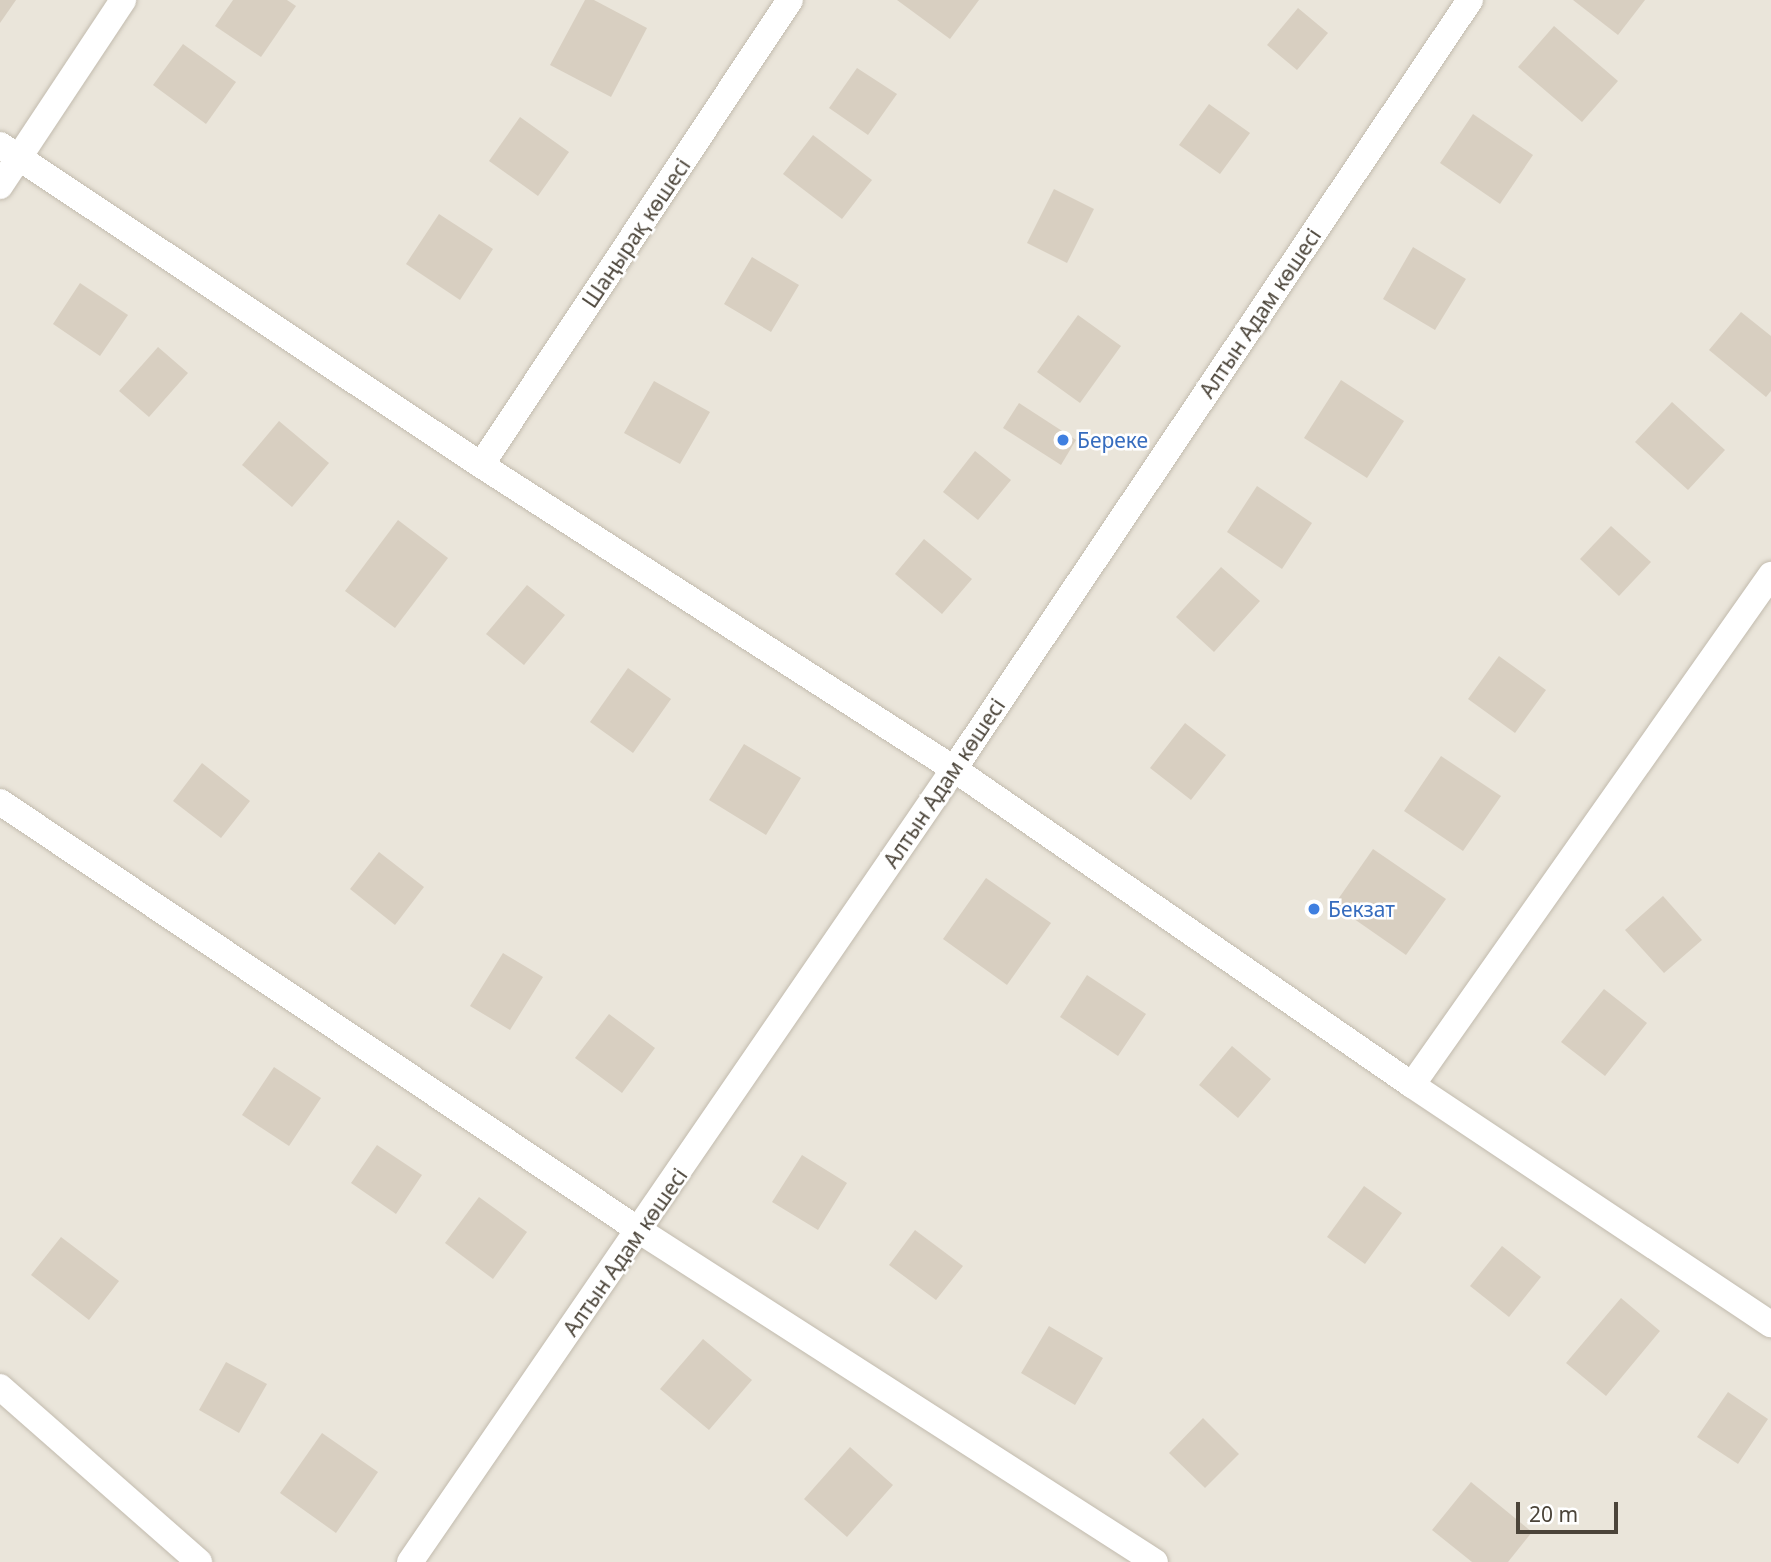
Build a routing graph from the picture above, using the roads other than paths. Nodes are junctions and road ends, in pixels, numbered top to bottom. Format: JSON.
{"nodes":[{"id":1,"x":123,"y":0,"type":"edge"},
{"id":2,"x":790,"y":0,"type":"edge"},
{"id":3,"x":1470,"y":0,"type":"edge"},
{"id":4,"x":10,"y":151,"type":"edge"},
{"id":5,"x":0,"y":186,"type":"edge"},
{"id":6,"x":481,"y":465,"type":"junction"},
{"id":7,"x":1771,"y":575,"type":"edge"},
{"id":8,"x":954,"y":769,"type":"junction"},
{"id":9,"x":0,"y":802,"type":"edge"},
{"id":10,"x":1412,"y":1085,"type":"junction"},
{"id":11,"x":640,"y":1231,"type":"junction"},
{"id":12,"x":1771,"y":1324,"type":"edge"},
{"id":13,"x":0,"y":1387,"type":"edge"},
{"id":14,"x":199,"y":1562,"type":"edge"},
{"id":15,"x":410,"y":1562,"type":"edge"},
{"id":16,"x":1155,"y":1562,"type":"edge"}],
"edges":[{"from":1,"to":4,"type":"street"},
{"from":2,"to":6,"type":"street","name":"Шаңырақ көшесі"},
{"from":3,"to":8,"type":"street","name":"Алтын Адам көшесі"},
{"from":4,"to":5,"type":"street"},
{"from":4,"to":6,"type":"street"},
{"from":6,"to":8,"type":"street"},
{"from":7,"to":10,"type":"street"},
{"from":8,"to":10,"type":"street"},
{"from":8,"to":11,"type":"street","name":"Алтын Адам көшесі"},
{"from":9,"to":11,"type":"street"},
{"from":10,"to":12,"type":"street"},
{"from":11,"to":15,"type":"street","name":"Алтын Адам көшесі"},
{"from":11,"to":16,"type":"street"},
{"from":13,"to":14,"type":"street"}]}
